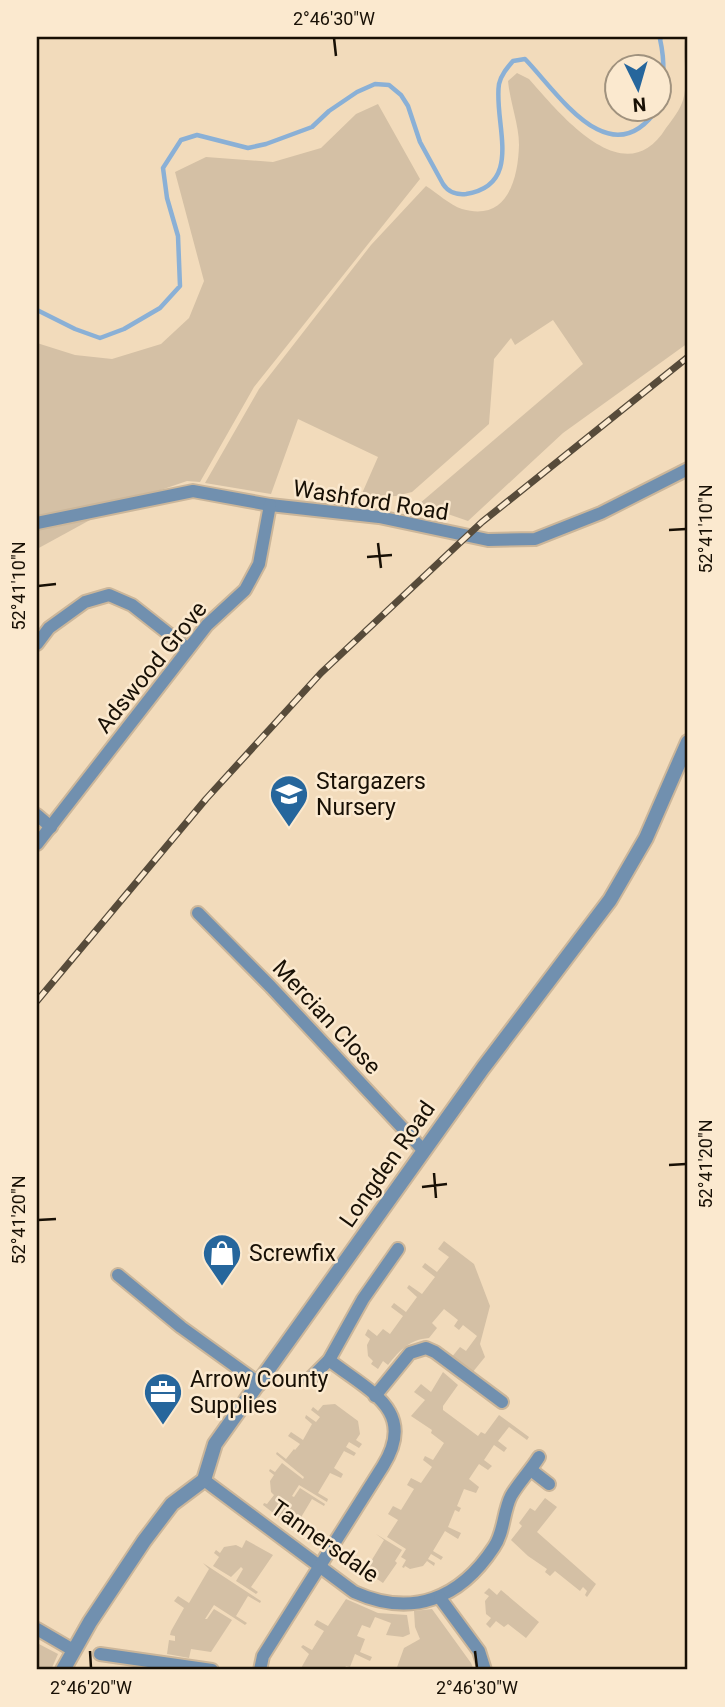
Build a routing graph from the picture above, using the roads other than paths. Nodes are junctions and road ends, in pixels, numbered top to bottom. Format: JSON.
{"nodes":[{"id":1,"x":688,"y":469,"type":"edge"},
{"id":2,"x":270,"y":505,"type":"junction"},
{"id":3,"x":37,"y":523,"type":"edge"},
{"id":4,"x":37,"y":644,"type":"edge"},
{"id":5,"x":188,"y":649,"type":"junction"},
{"id":6,"x":688,"y":742,"type":"edge"},
{"id":7,"x":684,"y":768,"type":"edge"},
{"id":8,"x":37,"y":815,"type":"edge"},
{"id":9,"x":51,"y":827,"type":"junction"},
{"id":10,"x":37,"y":844,"type":"edge"},
{"id":11,"x":198,"y":913,"type":"dead end"},
{"id":12,"x":424,"y":1151,"type":"junction"},
{"id":13,"x":398,"y":1249,"type":"dead end"},
{"id":14,"x":118,"y":1275,"type":"dead end"},
{"id":15,"x":329,"y":1360,"type":"junction"},
{"id":16,"x":309,"y":1380,"type":"dead end"},
{"id":17,"x":260,"y":1384,"type":"junction"},
{"id":18,"x":375,"y":1396,"type":"junction"},
{"id":19,"x":502,"y":1402,"type":"dead end"},
{"id":20,"x":539,"y":1457,"type":"dead end"},
{"id":21,"x":531,"y":1470,"type":"junction"},
{"id":22,"x":204,"y":1480,"type":"junction"},
{"id":23,"x":549,"y":1484,"type":"dead end"},
{"id":24,"x":319,"y":1567,"type":"junction"},
{"id":25,"x":440,"y":1598,"type":"junction"},
{"id":26,"x":37,"y":1629,"type":"edge"},
{"id":27,"x":73,"y":1650,"type":"junction"},
{"id":28,"x":100,"y":1654,"type":"dead end"},
{"id":29,"x":63,"y":1670,"type":"edge"},
{"id":30,"x":212,"y":1670,"type":"edge"},
{"id":31,"x":260,"y":1670,"type":"edge"},
{"id":32,"x":485,"y":1670,"type":"edge"}],
"edges":[{"from":1,"to":2,"type":"street","name":"Washford Road"},
{"from":2,"to":3,"type":"street","name":"Washford Road"},
{"from":2,"to":5,"type":"street","name":"Adswood Grove"},
{"from":4,"to":5,"type":"street"},
{"from":5,"to":9,"type":"street","name":"Adswood Grove"},
{"from":6,"to":7,"type":"street","name":"Longden Road"},
{"from":7,"to":12,"type":"street","name":"Longden Road"},
{"from":8,"to":9,"type":"street"},
{"from":9,"to":10,"type":"street","name":"Adswood Grove"},
{"from":11,"to":12,"type":"street","name":"Mercian Close"},
{"from":12,"to":17,"type":"street","name":"Longden Road"},
{"from":13,"to":15,"type":"street"},
{"from":14,"to":17,"type":"street"},
{"from":15,"to":16,"type":"street"},
{"from":15,"to":18,"type":"street"},
{"from":17,"to":22,"type":"street","name":"Longden Road"},
{"from":18,"to":19,"type":"street"},
{"from":18,"to":24,"type":"street"},
{"from":20,"to":21,"type":"street","name":"Tannersdale"},
{"from":21,"to":23,"type":"street"},
{"from":21,"to":25,"type":"street","name":"Tannersdale"},
{"from":22,"to":24,"type":"street","name":"Tannersdale"},
{"from":22,"to":27,"type":"street"},
{"from":24,"to":25,"type":"street","name":"Tannersdale"},
{"from":24,"to":31,"type":"street"},
{"from":25,"to":32,"type":"street"},
{"from":26,"to":27,"type":"street"},
{"from":27,"to":29,"type":"street"},
{"from":28,"to":30,"type":"street"}]}
